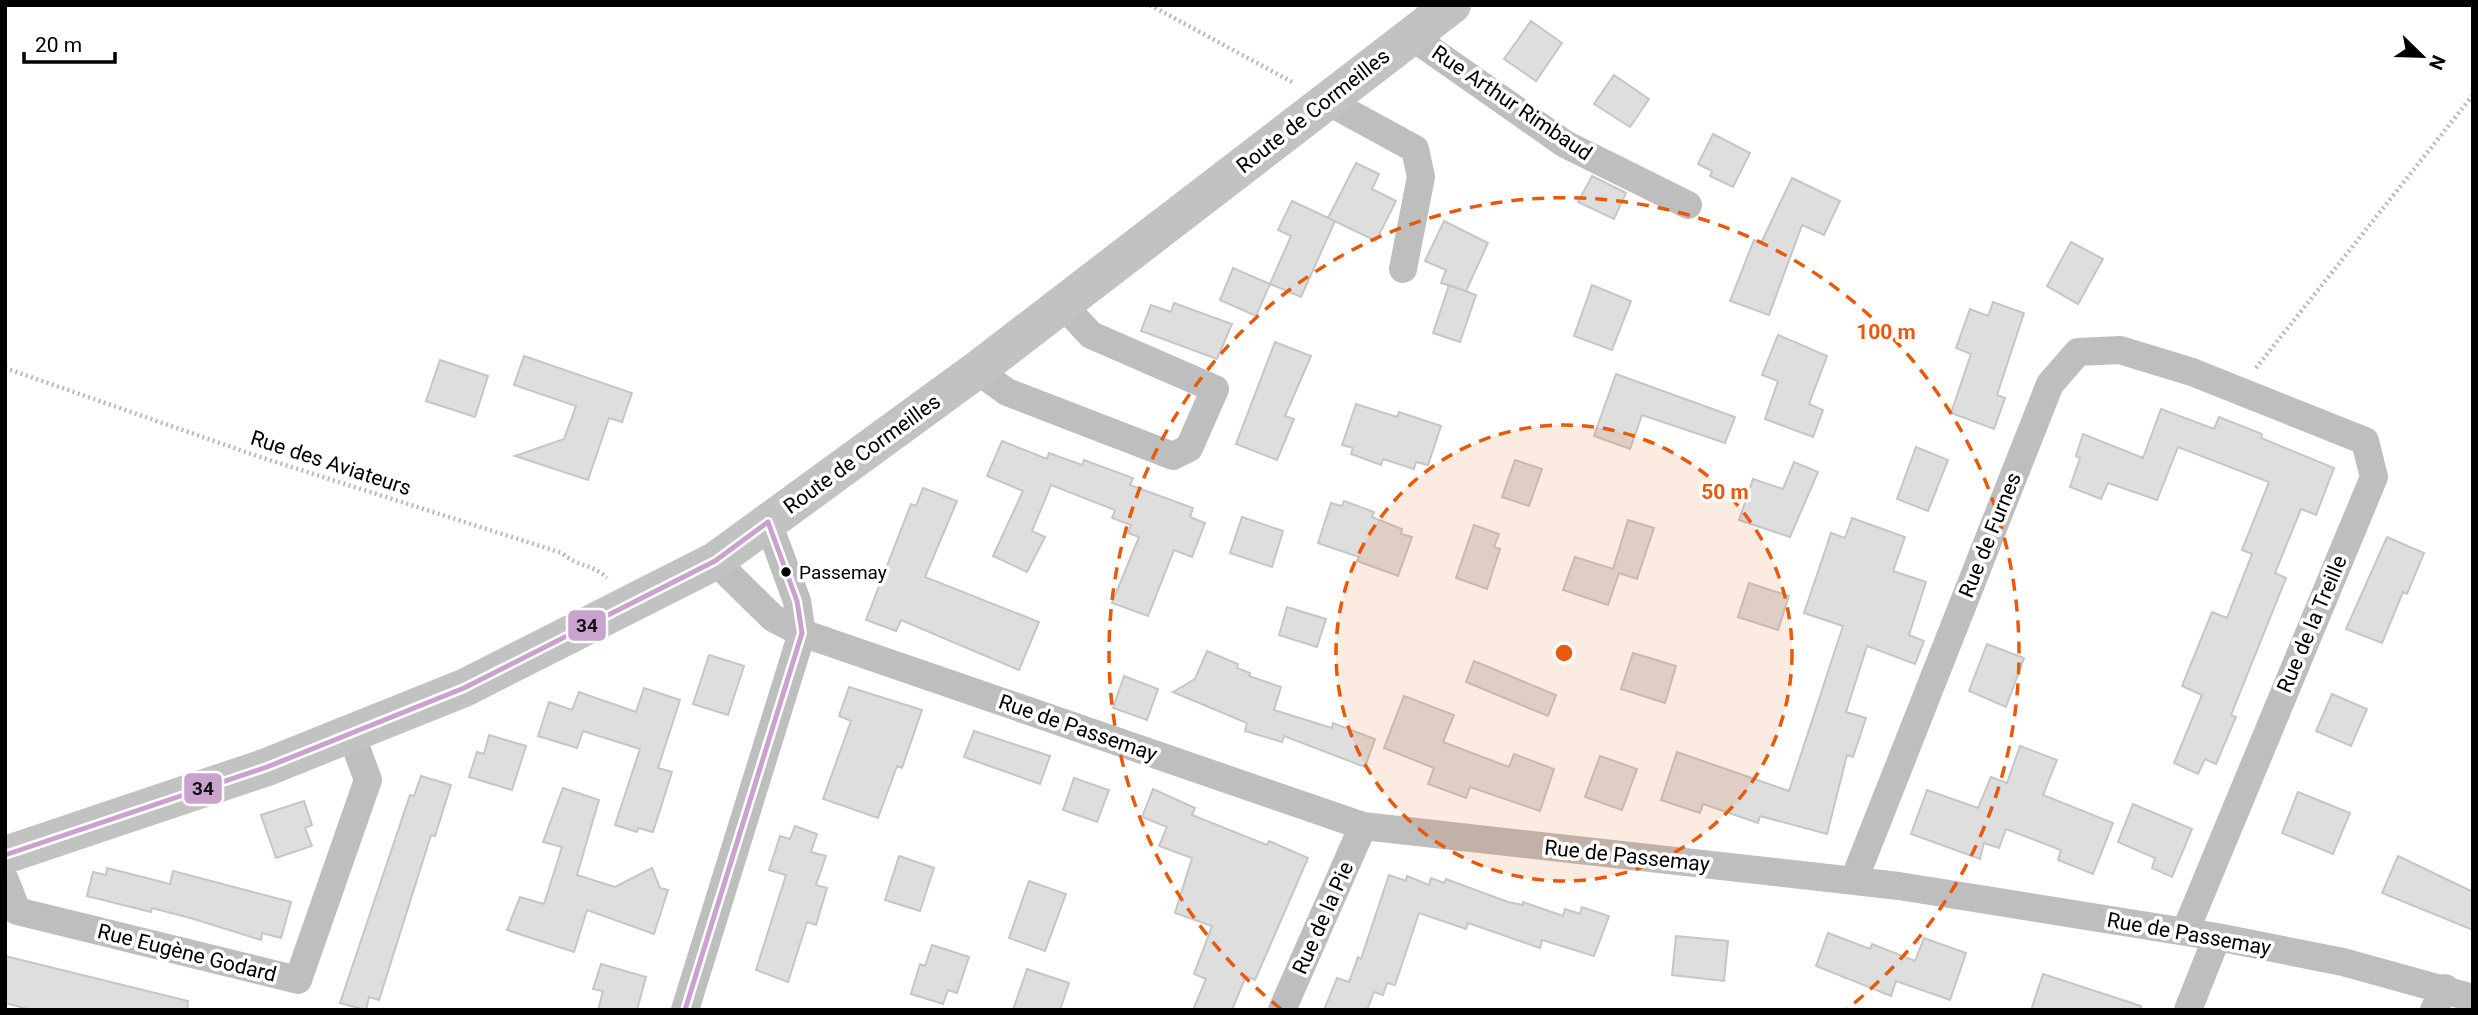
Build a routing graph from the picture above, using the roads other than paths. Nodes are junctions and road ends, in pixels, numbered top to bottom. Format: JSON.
{"nodes":[{"id":1,"x":1452,"y":5,"type":"edge"},
{"id":2,"x":1411,"y":36,"type":"junction"},
{"id":3,"x":1327,"y":101,"type":"junction"},
{"id":4,"x":1688,"y":205,"type":"dead end"},
{"id":5,"x":1403,"y":269,"type":"dead end"},
{"id":6,"x":1063,"y":305,"type":"junction"},
{"id":7,"x":981,"y":367,"type":"junction"},
{"id":8,"x":2238,"y":391,"type":"joint"},
{"id":9,"x":768,"y":522,"type":"junction"},
{"id":10,"x":715,"y":561,"type":"junction"},
{"id":11,"x":802,"y":633,"type":"junction"},
{"id":12,"x":351,"y":734,"type":"junction"},
{"id":13,"x":1363,"y":826,"type":"junction"},
{"id":14,"x":5,"y":855,"type":"edge"},
{"id":15,"x":5,"y":880,"type":"edge"},
{"id":16,"x":1854,"y":880,"type":"junction"},
{"id":17,"x":2185,"y":932,"type":"junction"},
{"id":18,"x":2217,"y":937,"type":"junction"},
{"id":19,"x":2473,"y":998,"type":"edge"},
{"id":20,"x":2440,"y":999,"type":"edge"},
{"id":21,"x":685,"y":1010,"type":"edge"},
{"id":22,"x":1282,"y":1010,"type":"edge"},
{"id":23,"x":2188,"y":1010,"type":"edge"}],
"edges":[{"from":1,"to":2,"type":"main road","name":"Route de Cormeilles"},
{"from":2,"to":3,"type":"main road","name":"Route de Cormeilles"},
{"from":2,"to":4,"type":"street","name":"Rue Arthur Rimbaud"},
{"from":3,"to":5,"type":"street"},
{"from":3,"to":6,"type":"main road","name":"Route de Cormeilles"},
{"from":6,"to":7,"type":"main road","name":"Route de Cormeilles"},
{"from":6,"to":7,"type":"street"},
{"from":7,"to":9,"type":"main road","name":"Route de Cormeilles"},
{"from":8,"to":16,"type":"street","name":"Rue de Furnes"},
{"from":8,"to":17,"type":"street","name":"Rue de la Treille"},
{"from":9,"to":10,"type":"main road","name":"Route de Cormeilles"},
{"from":9,"to":11,"type":"street"},
{"from":10,"to":11,"type":"street","name":"Rue de Passemay"},
{"from":10,"to":12,"type":"main road","name":"Route de Cormeilles"},
{"from":11,"to":13,"type":"street","name":"Rue de Passemay"},
{"from":11,"to":21,"type":"street"},
{"from":12,"to":14,"type":"main road","name":"Route de Cormeilles"},
{"from":12,"to":15,"type":"street","name":"Rue Eugène Godard"},
{"from":13,"to":16,"type":"street","name":"Rue de Passemay"},
{"from":13,"to":22,"type":"street","name":"Rue de la Pie"},
{"from":16,"to":17,"type":"street","name":"Rue de Passemay"},
{"from":17,"to":18,"type":"street","name":"Rue de Passemay"},
{"from":18,"to":20,"type":"street","name":"Rue de Passemay"},
{"from":18,"to":23,"type":"street"},
{"from":19,"to":20,"type":"street","name":"Rue de Passemay"}]}
